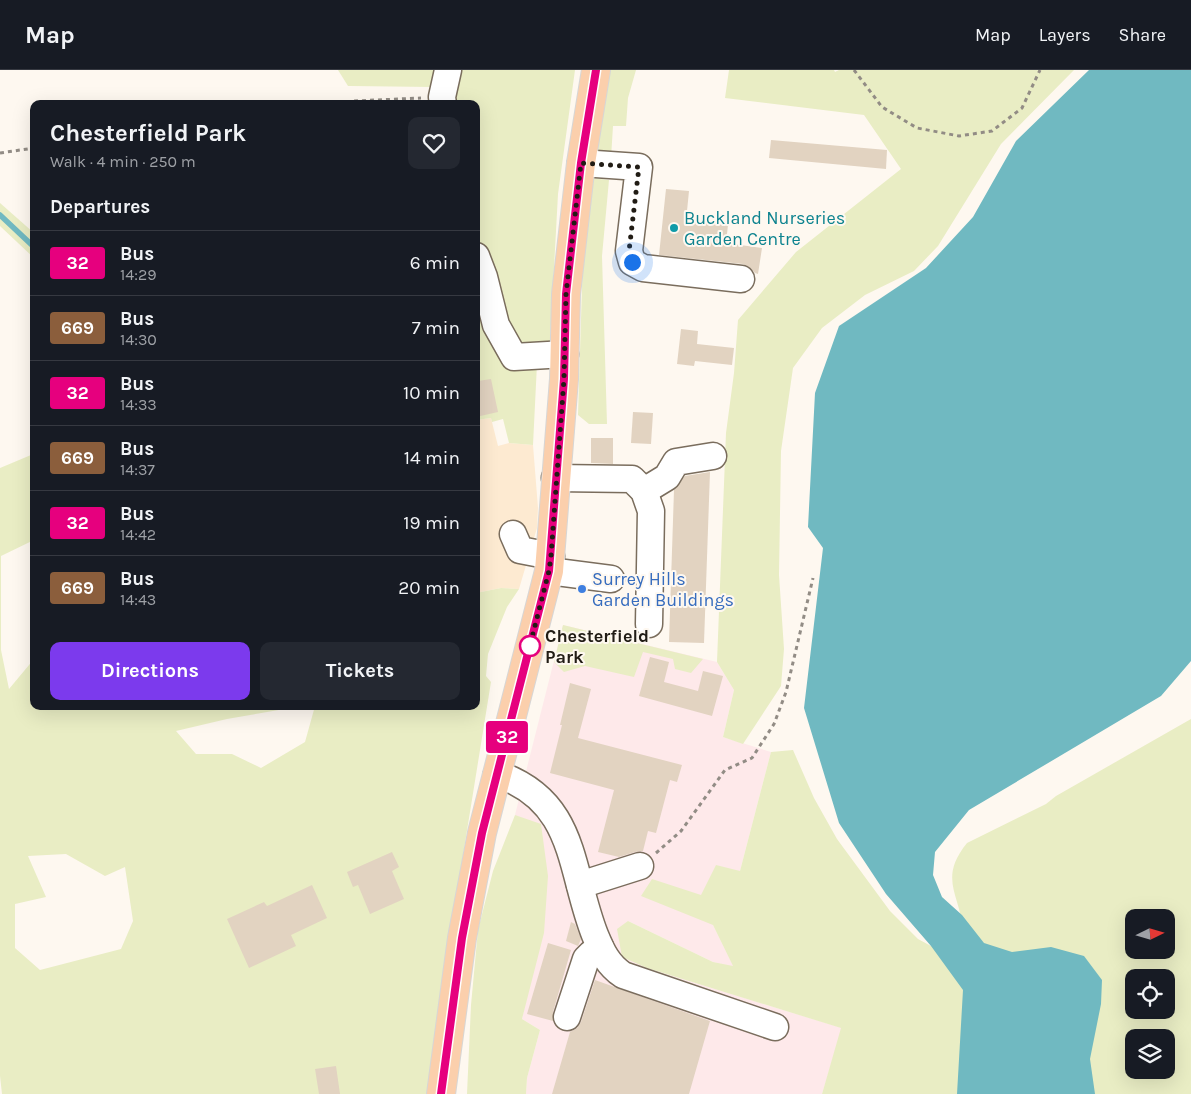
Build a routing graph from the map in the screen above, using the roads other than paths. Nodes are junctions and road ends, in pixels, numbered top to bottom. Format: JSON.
{"nodes":[{"id":1,"x":448,"y":70,"type":"edge"},
{"id":2,"x":596,"y":70,"type":"edge"},
{"id":3,"x":442,"y":100,"type":"edge"},
{"id":4,"x":581,"y":163,"type":"junction"},
{"id":5,"x":480,"y":266,"type":"edge"},
{"id":6,"x":741,"y":279,"type":"dead end"},
{"id":7,"x":565,"y":354,"type":"junction"},
{"id":8,"x":713,"y":456,"type":"dead end"},
{"id":9,"x":556,"y":478,"type":"junction"},
{"id":10,"x":644,"y":491,"type":"junction"},
{"id":11,"x":513,"y":534,"type":"dead end"},
{"id":12,"x":550,"y":563,"type":"junction"},
{"id":13,"x":611,"y":580,"type":"dead end"},
{"id":14,"x":649,"y":624,"type":"dead end"},
{"id":15,"x":497,"y":774,"type":"junction"},
{"id":16,"x":640,"y":866,"type":"road end"},
{"id":17,"x":583,"y":896,"type":"junction"},
{"id":18,"x":600,"y":947,"type":"junction"},
{"id":19,"x":567,"y":1017,"type":"dead end"},
{"id":20,"x":775,"y":1027,"type":"dead end"},
{"id":21,"x":441,"y":1094,"type":"edge"}],
"edges":[{"from":1,"to":3,"type":"lane"},
{"from":2,"to":4,"type":"main road"},
{"from":4,"to":6,"type":"lane"},
{"from":4,"to":7,"type":"main road"},
{"from":5,"to":7,"type":"lane"},
{"from":7,"to":9,"type":"main road"},
{"from":8,"to":10,"type":"lane"},
{"from":9,"to":10,"type":"lane"},
{"from":9,"to":12,"type":"main road"},
{"from":10,"to":14,"type":"lane"},
{"from":11,"to":12,"type":"lane"},
{"from":12,"to":13,"type":"lane"},
{"from":12,"to":15,"type":"main road"},
{"from":15,"to":17,"type":"lane"},
{"from":15,"to":21,"type":"main road"},
{"from":16,"to":17,"type":"lane"},
{"from":17,"to":18,"type":"lane"},
{"from":18,"to":19,"type":"lane"},
{"from":18,"to":20,"type":"lane"}]}
